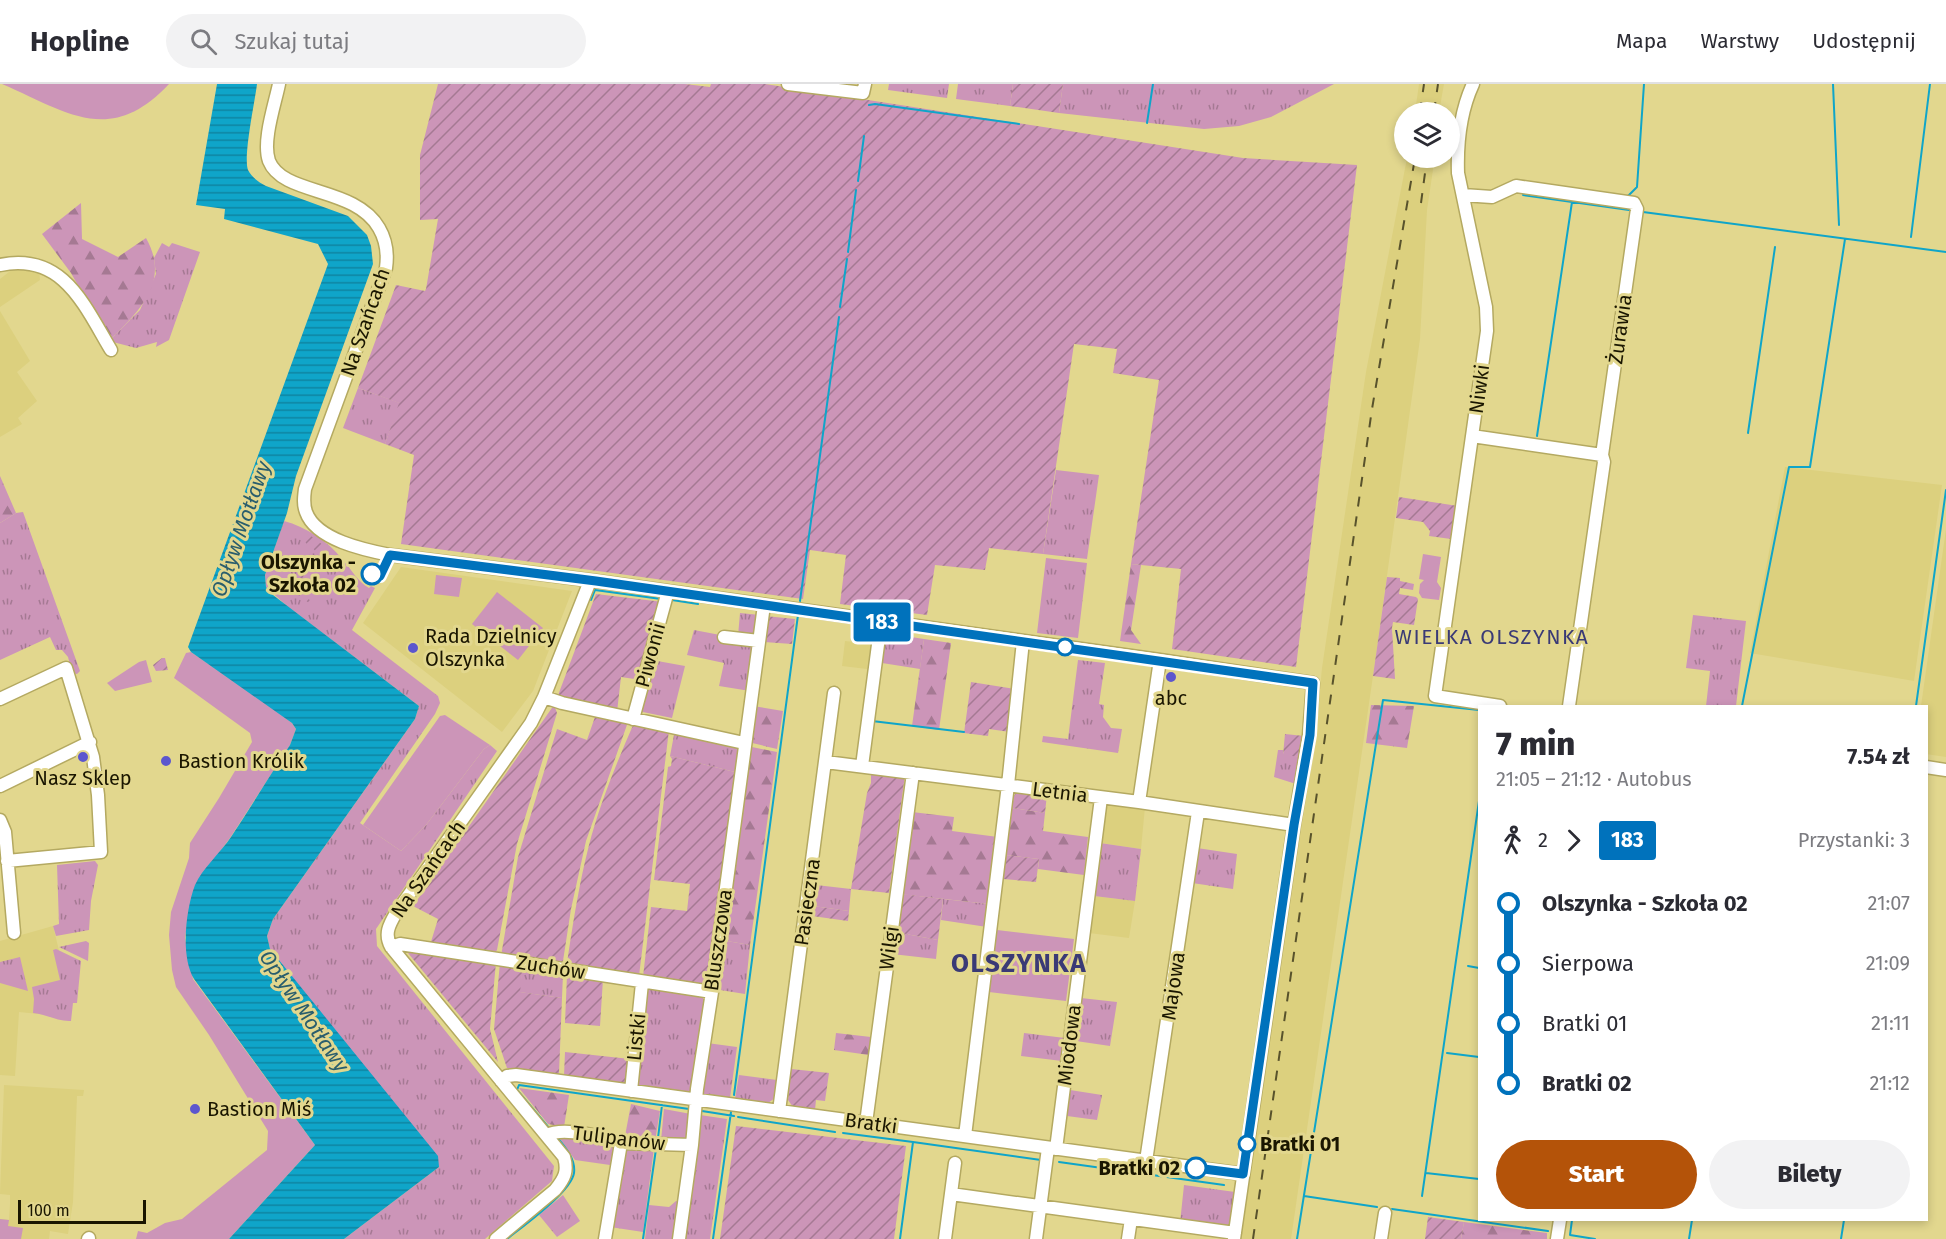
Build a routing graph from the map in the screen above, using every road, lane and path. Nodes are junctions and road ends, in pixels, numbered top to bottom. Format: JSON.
{"nodes":[{"id":1,"x":279,"y":84,"type":"edge"},
{"id":2,"x":788,"y":84,"type":"edge"},
{"id":3,"x":1473,"y":84,"type":"edge"},
{"id":4,"x":864,"y":89,"type":"edge"},
{"id":5,"x":1463,"y":195,"type":"junction"},
{"id":6,"x":0,"y":265,"type":"edge"},
{"id":7,"x":111,"y":350,"type":"dead end"},
{"id":8,"x":1472,"y":436,"type":"junction"},
{"id":9,"x":1602,"y":455,"type":"junction"},
{"id":10,"x":590,"y":580,"type":"junction"},
{"id":11,"x":668,"y":591,"type":"junction"},
{"id":12,"x":764,"y":605,"type":"junction"},
{"id":13,"x":881,"y":622,"type":"junction"},
{"id":14,"x":724,"y":637,"type":"dead end"},
{"id":15,"x":759,"y":641,"type":"junction"},
{"id":16,"x":1023,"y":641,"type":"junction"},
{"id":17,"x":1160,"y":660,"type":"junction"},
{"id":18,"x":834,"y":693,"type":"dead end"},
{"id":19,"x":544,"y":697,"type":"junction"},
{"id":20,"x":0,"y":699,"type":"edge"},
{"id":21,"x":1494,"y":705,"type":"edge"},
{"id":22,"x":1569,"y":705,"type":"edge"},
{"id":23,"x":633,"y":719,"type":"junction"},
{"id":24,"x":90,"y":742,"type":"junction"},
{"id":25,"x":744,"y":743,"type":"junction"},
{"id":26,"x":826,"y":762,"type":"junction"},
{"id":27,"x":862,"y":766,"type":"junction"},
{"id":28,"x":1928,"y":767,"type":"edge"},
{"id":29,"x":1946,"y":770,"type":"edge"},
{"id":30,"x":913,"y":773,"type":"junction"},
{"id":31,"x":1008,"y":785,"type":"junction"},
{"id":32,"x":0,"y":786,"type":"edge"},
{"id":33,"x":1101,"y":798,"type":"junction"},
{"id":34,"x":1139,"y":802,"type":"junction"},
{"id":35,"x":1198,"y":812,"type":"junction"},
{"id":36,"x":1,"y":823,"type":"edge"},
{"id":37,"x":1294,"y":825,"type":"junction"},
{"id":38,"x":7,"y":861,"type":"junction"},
{"id":39,"x":14,"y":933,"type":"dead end"},
{"id":40,"x":391,"y":948,"type":"junction"},
{"id":41,"x":642,"y":982,"type":"junction"},
{"id":42,"x":712,"y":992,"type":"junction"},
{"id":43,"x":501,"y":1081,"type":"junction"},
{"id":44,"x":631,"y":1091,"type":"junction"},
{"id":45,"x":697,"y":1100,"type":"junction"},
{"id":46,"x":779,"y":1111,"type":"junction"},
{"id":47,"x":866,"y":1123,"type":"junction"},
{"id":48,"x":547,"y":1135,"type":"junction"},
{"id":49,"x":965,"y":1136,"type":"junction"},
{"id":50,"x":621,"y":1143,"type":"junction"},
{"id":51,"x":692,"y":1145,"type":"junction"},
{"id":52,"x":1052,"y":1149,"type":"junction"},
{"id":53,"x":1146,"y":1161,"type":"junction"},
{"id":54,"x":955,"y":1163,"type":"dead end"},
{"id":55,"x":1243,"y":1174,"type":"junction"},
{"id":56,"x":951,"y":1194,"type":"junction"},
{"id":57,"x":1040,"y":1206,"type":"junction"},
{"id":58,"x":1384,"y":1213,"type":"dead end"},
{"id":59,"x":1131,"y":1219,"type":"junction"},
{"id":60,"x":1560,"y":1221,"type":"edge"},
{"id":61,"x":1234,"y":1236,"type":"edge"},
{"id":62,"x":496,"y":1239,"type":"edge"},
{"id":63,"x":605,"y":1239,"type":"edge"},
{"id":64,"x":679,"y":1239,"type":"edge"},
{"id":65,"x":945,"y":1239,"type":"edge"},
{"id":66,"x":1036,"y":1239,"type":"edge"},
{"id":67,"x":1128,"y":1239,"type":"edge"},
{"id":68,"x":1381,"y":1239,"type":"edge"},
{"id":69,"x":1557,"y":1239,"type":"edge"}],
"edges":[{"from":1,"to":10,"type":"street","name":"Na Szańcach"},
{"from":2,"to":4,"type":"street"},
{"from":3,"to":5,"type":"street","name":"Niwki"},
{"from":5,"to":8,"type":"street","name":"Niwki"},
{"from":5,"to":9,"type":"street","name":"Żurawia"},
{"from":6,"to":7,"type":"street"},
{"from":8,"to":9,"type":"street"},
{"from":8,"to":21,"type":"street","name":"Niwki"},
{"from":9,"to":22,"type":"street","name":"Żurawia"},
{"from":10,"to":11,"type":"street"},
{"from":10,"to":19,"type":"street","name":"Na Szańcach"},
{"from":11,"to":12,"type":"street"},
{"from":11,"to":23,"type":"street","name":"Piwonii"},
{"from":12,"to":13,"type":"street"},
{"from":12,"to":15,"type":"street","name":"Bluszczowa"},
{"from":13,"to":16,"type":"street"},
{"from":13,"to":27,"type":"street"},
{"from":14,"to":15,"type":"street"},
{"from":15,"to":25,"type":"street","name":"Bluszczowa"},
{"from":16,"to":17,"type":"street"},
{"from":16,"to":31,"type":"street"},
{"from":17,"to":34,"type":"street"},
{"from":17,"to":37,"type":"street"},
{"from":18,"to":26,"type":"street","name":"Pasieczna"},
{"from":19,"to":23,"type":"street"},
{"from":19,"to":40,"type":"street","name":"Na Szańcach"},
{"from":20,"to":24,"type":"street"},
{"from":23,"to":25,"type":"street"},
{"from":24,"to":32,"type":"street"},
{"from":24,"to":38,"type":"street"},
{"from":25,"to":42,"type":"street","name":"Bluszczowa"},
{"from":26,"to":27,"type":"street","name":"Letnia"},
{"from":26,"to":46,"type":"street","name":"Pasieczna"},
{"from":27,"to":30,"type":"street","name":"Letnia"},
{"from":28,"to":29,"type":"street"},
{"from":30,"to":31,"type":"street","name":"Letnia"},
{"from":30,"to":47,"type":"street","name":"Wilgi"},
{"from":31,"to":33,"type":"street","name":"Letnia"},
{"from":31,"to":49,"type":"street"},
{"from":33,"to":34,"type":"street","name":"Letnia"},
{"from":33,"to":52,"type":"street","name":"Miodowa"},
{"from":34,"to":35,"type":"street","name":"Letnia"},
{"from":35,"to":37,"type":"street","name":"Letnia"},
{"from":35,"to":53,"type":"street","name":"Majowa"},
{"from":36,"to":38,"type":"street"},
{"from":37,"to":55,"type":"street"},
{"from":38,"to":39,"type":"street"},
{"from":40,"to":41,"type":"street","name":"Zuchów"},
{"from":40,"to":43,"type":"street"},
{"from":41,"to":42,"type":"street","name":"Zuchów"},
{"from":41,"to":44,"type":"street","name":"Listki"},
{"from":42,"to":45,"type":"street","name":"Bluszczowa"},
{"from":43,"to":44,"type":"street","name":"Bratki"},
{"from":43,"to":48,"type":"street"},
{"from":44,"to":45,"type":"street","name":"Bratki"},
{"from":45,"to":46,"type":"street","name":"Bratki"},
{"from":45,"to":51,"type":"street","name":"Bluszczowa"},
{"from":46,"to":47,"type":"street","name":"Bratki"},
{"from":47,"to":49,"type":"street","name":"Bratki"},
{"from":48,"to":50,"type":"street","name":"Tulipanów"},
{"from":48,"to":62,"type":"street"},
{"from":49,"to":52,"type":"street","name":"Bratki"},
{"from":50,"to":51,"type":"street","name":"Tulipanów"},
{"from":50,"to":63,"type":"street"},
{"from":51,"to":64,"type":"street","name":"Bluszczowa"},
{"from":52,"to":53,"type":"street","name":"Bratki"},
{"from":52,"to":57,"type":"street","name":"Miodowa"},
{"from":53,"to":55,"type":"street","name":"Bratki"},
{"from":54,"to":56,"type":"street"},
{"from":55,"to":61,"type":"street"},
{"from":56,"to":57,"type":"street"},
{"from":56,"to":65,"type":"street"},
{"from":57,"to":59,"type":"street"},
{"from":57,"to":66,"type":"street","name":"Miodowa"},
{"from":58,"to":68,"type":"street"},
{"from":59,"to":61,"type":"street"},
{"from":59,"to":67,"type":"street"},
{"from":60,"to":69,"type":"street"}]}
